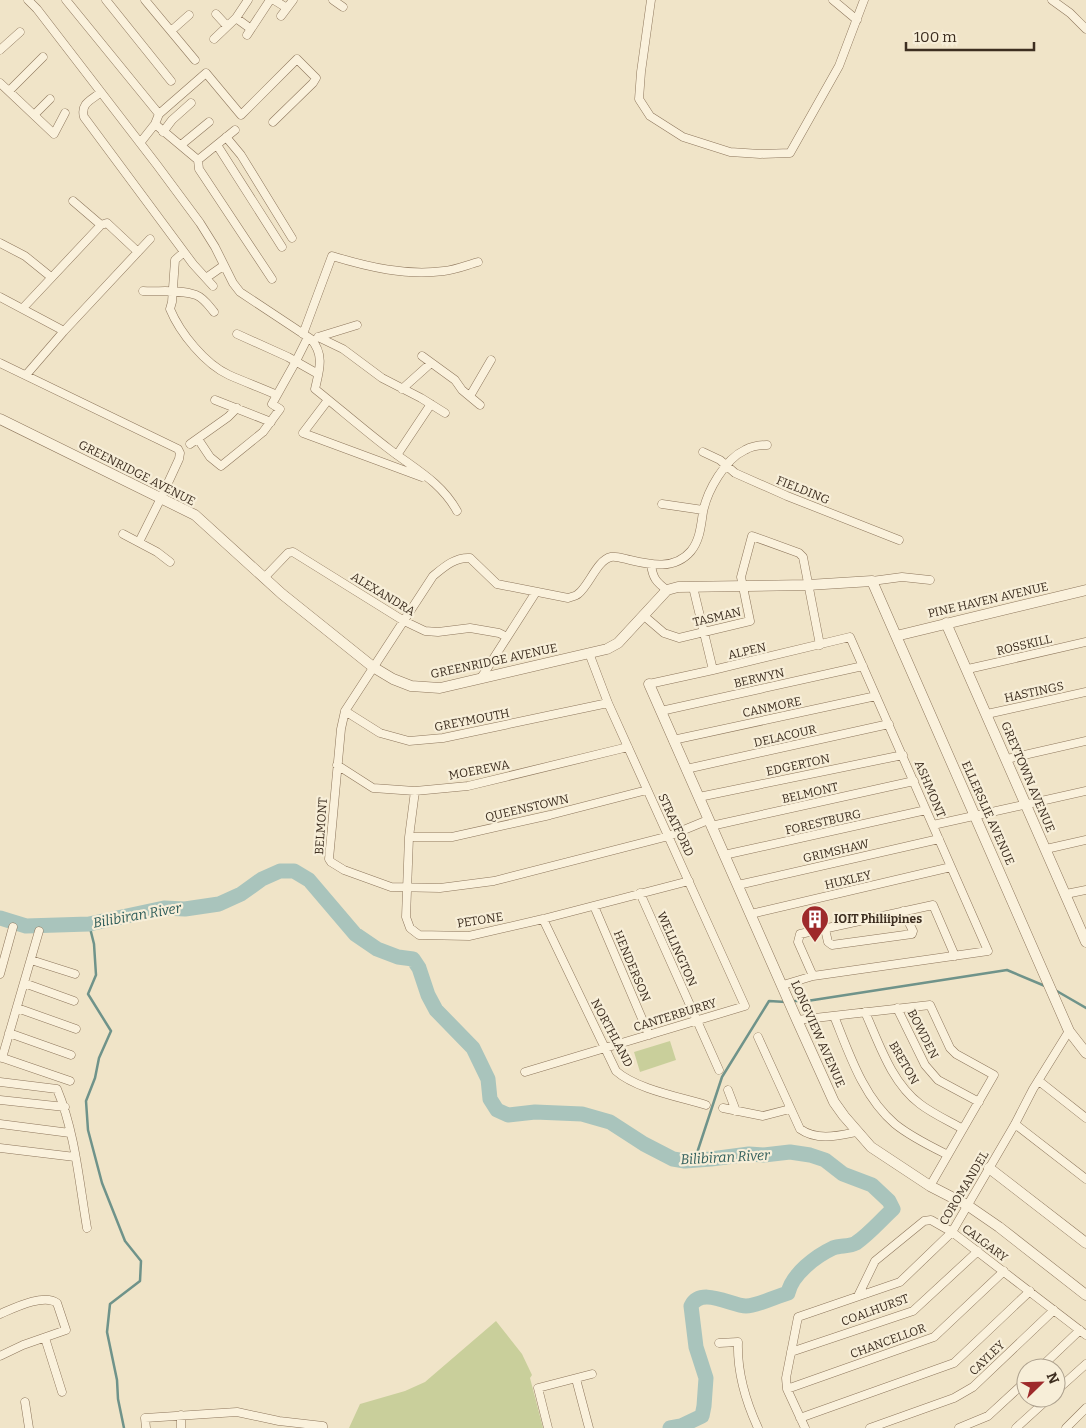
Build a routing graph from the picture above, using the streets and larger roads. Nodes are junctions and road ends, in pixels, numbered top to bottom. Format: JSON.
{"nodes":[{"id":1,"x":28,"y":0,"type":"edge"},
{"id":2,"x":66,"y":0,"type":"edge"},
{"id":3,"x":106,"y":0,"type":"edge"},
{"id":4,"x":145,"y":0,"type":"edge"},
{"id":5,"x":158,"y":0,"type":"edge"},
{"id":6,"x":248,"y":0,"type":"edge"},
{"id":7,"x":272,"y":0,"type":"edge"},
{"id":8,"x":293,"y":0,"type":"edge"},
{"id":9,"x":333,"y":0,"type":"edge"},
{"id":10,"x":651,"y":0,"type":"edge"},
{"id":11,"x":833,"y":0,"type":"edge"},
{"id":12,"x":864,"y":0,"type":"edge"},
{"id":13,"x":1052,"y":0,"type":"edge"},
{"id":14,"x":151,"y":7,"type":"junction"},
{"id":15,"x":343,"y":7,"type":"dead end"},
{"id":16,"x":287,"y":8,"type":"junction"},
{"id":17,"x":216,"y":14,"type":"dead end"},
{"id":18,"x":189,"y":15,"type":"dead end"},
{"id":19,"x":281,"y":16,"type":"dead end"},
{"id":20,"x":236,"y":18,"type":"junction"},
{"id":21,"x":857,"y":20,"type":"junction"},
{"id":22,"x":227,"y":26,"type":"junction"},
{"id":23,"x":1086,"y":29,"type":"edge"},
{"id":24,"x":171,"y":31,"type":"junction"},
{"id":25,"x":20,"y":32,"type":"dead end"},
{"id":26,"x":214,"y":39,"type":"dead end"},
{"id":27,"x":0,"y":50,"type":"edge"},
{"id":28,"x":43,"y":57,"type":"dead end"},
{"id":29,"x":195,"y":60,"type":"dead end"},
{"id":30,"x":171,"y":82,"type":"dead end"},
{"id":31,"x":0,"y":83,"type":"edge"},
{"id":32,"x":8,"y":91,"type":"junction"},
{"id":33,"x":101,"y":92,"type":"junction"},
{"id":34,"x":50,"y":99,"type":"dead end"},
{"id":35,"x":191,"y":103,"type":"dead end"},
{"id":36,"x":66,"y":113,"type":"dead end"},
{"id":37,"x":159,"y":114,"type":"junction"},
{"id":38,"x":34,"y":115,"type":"junction"},
{"id":39,"x":209,"y":122,"type":"dead end"},
{"id":40,"x":273,"y":122,"type":"dead end"},
{"id":41,"x":155,"y":124,"type":"junction"},
{"id":42,"x":235,"y":130,"type":"dead end"},
{"id":43,"x":163,"y":132,"type":"junction"},
{"id":44,"x":226,"y":137,"type":"junction"},
{"id":45,"x":140,"y":143,"type":"junction"},
{"id":46,"x":182,"y":145,"type":"junction"},
{"id":47,"x":216,"y":145,"type":"junction"},
{"id":48,"x":198,"y":160,"type":"junction"},
{"id":49,"x":73,"y":201,"type":"dead end"},
{"id":50,"x":100,"y":225,"type":"junction"},
{"id":51,"x":292,"y":238,"type":"dead end"},
{"id":52,"x":150,"y":239,"type":"dead end"},
{"id":53,"x":0,"y":242,"type":"edge"},
{"id":54,"x":282,"y":247,"type":"dead end"},
{"id":55,"x":138,"y":252,"type":"junction"},
{"id":56,"x":184,"y":252,"type":"junction"},
{"id":57,"x":478,"y":262,"type":"dead end"},
{"id":58,"x":223,"y":266,"type":"junction"},
{"id":59,"x":51,"y":277,"type":"junction"},
{"id":60,"x":206,"y":278,"type":"junction"},
{"id":61,"x":272,"y":279,"type":"dead end"},
{"id":62,"x":213,"y":286,"type":"dead end"},
{"id":63,"x":143,"y":291,"type":"dead end"},
{"id":64,"x":172,"y":292,"type":"junction"},
{"id":65,"x":0,"y":297,"type":"edge"},
{"id":66,"x":23,"y":308,"type":"junction"},
{"id":67,"x":214,"y":312,"type":"dead end"},
{"id":68,"x":357,"y":325,"type":"dead end"},
{"id":69,"x":64,"y":331,"type":"junction"},
{"id":70,"x":237,"y":334,"type":"dead end"},
{"id":71,"x":310,"y":337,"type":"junction"},
{"id":72,"x":422,"y":356,"type":"dead end"},
{"id":73,"x":491,"y":360,"type":"dead end"},
{"id":74,"x":296,"y":361,"type":"junction"},
{"id":75,"x":0,"y":363,"type":"edge"},
{"id":76,"x":431,"y":363,"type":"junction"},
{"id":77,"x":318,"y":374,"type":"junction"},
{"id":78,"x":26,"y":375,"type":"junction"},
{"id":79,"x":402,"y":389,"type":"junction"},
{"id":80,"x":276,"y":395,"type":"junction"},
{"id":81,"x":470,"y":396,"type":"junction"},
{"id":82,"x":215,"y":400,"type":"dead end"},
{"id":83,"x":328,"y":400,"type":"junction"},
{"id":84,"x":431,"y":404,"type":"junction"},
{"id":85,"x":480,"y":405,"type":"dead end"},
{"id":86,"x":237,"y":408,"type":"junction"},
{"id":87,"x":445,"y":413,"type":"dead end"},
{"id":88,"x":0,"y":419,"type":"edge"},
{"id":89,"x":271,"y":422,"type":"junction"},
{"id":90,"x":198,"y":439,"type":"junction"},
{"id":91,"x":190,"y":444,"type":"dead end"},
{"id":92,"x":767,"y":444,"type":"dead end"},
{"id":93,"x":703,"y":452,"type":"dead end"},
{"id":94,"x":397,"y":455,"type":"junction"},
{"id":95,"x":726,"y":466,"type":"junction"},
{"id":96,"x":431,"y":480,"type":"junction"},
{"id":97,"x":161,"y":498,"type":"junction"},
{"id":98,"x":662,"y":504,"type":"dead end"},
{"id":99,"x":703,"y":510,"type":"junction"},
{"id":100,"x":457,"y":511,"type":"dead end"},
{"id":101,"x":123,"y":534,"type":"dead end"},
{"id":102,"x":899,"y":540,"type":"dead end"},
{"id":103,"x":139,"y":542,"type":"junction"},
{"id":104,"x":170,"y":562,"type":"dead end"},
{"id":105,"x":651,"y":565,"type":"junction"},
{"id":106,"x":264,"y":578,"type":"junction"},
{"id":107,"x":930,"y":580,"type":"dead end"},
{"id":108,"x":872,"y":581,"type":"junction"},
{"id":109,"x":808,"y":585,"type":"junction"},
{"id":110,"x":742,"y":586,"type":"junction"},
{"id":111,"x":693,"y":587,"type":"junction"},
{"id":112,"x":667,"y":590,"type":"junction"},
{"id":113,"x":1086,"y":590,"type":"edge"},
{"id":114,"x":536,"y":592,"type":"junction"},
{"id":115,"x":644,"y":615,"type":"junction"},
{"id":116,"x":404,"y":621,"type":"junction"},
{"id":117,"x":946,"y":623,"type":"junction"},
{"id":118,"x":704,"y":632,"type":"junction"},
{"id":119,"x":896,"y":636,"type":"junction"},
{"id":120,"x":507,"y":637,"type":"junction"},
{"id":121,"x":850,"y":637,"type":"joint"},
{"id":122,"x":1086,"y":642,"type":"edge"},
{"id":123,"x":820,"y":645,"type":"junction"},
{"id":124,"x":589,"y":653,"type":"junction"},
{"id":125,"x":373,"y":666,"type":"junction"},
{"id":126,"x":863,"y":666,"type":"junction"},
{"id":127,"x":968,"y":669,"type":"junction"},
{"id":128,"x":713,"y":670,"type":"junction"},
{"id":129,"x":481,"y":678,"type":"junction"},
{"id":130,"x":650,"y":684,"type":"joint"},
{"id":131,"x":1086,"y":692,"type":"edge"},
{"id":132,"x":876,"y":696,"type":"junction"},
{"id":133,"x":608,"y":703,"type":"junction"},
{"id":134,"x":345,"y":711,"type":"junction"},
{"id":135,"x":661,"y":712,"type":"junction"},
{"id":136,"x":986,"y":714,"type":"junction"},
{"id":137,"x":889,"y":724,"type":"junction"},
{"id":138,"x":673,"y":740,"type":"junction"},
{"id":139,"x":1086,"y":742,"type":"edge"},
{"id":140,"x":628,"y":748,"type":"junction"},
{"id":141,"x":903,"y":754,"type":"junction"},
{"id":142,"x":1006,"y":759,"type":"junction"},
{"id":143,"x":337,"y":765,"type":"junction"},
{"id":144,"x":686,"y":769,"type":"junction"},
{"id":145,"x":914,"y":781,"type":"junction"},
{"id":146,"x":647,"y":790,"type":"junction"},
{"id":147,"x":415,"y":791,"type":"junction"},
{"id":148,"x":1086,"y":791,"type":"edge"},
{"id":149,"x":698,"y":797,"type":"junction"},
{"id":150,"x":1026,"y":804,"type":"junction"},
{"id":151,"x":926,"y":810,"type":"junction"},
{"id":152,"x":975,"y":815,"type":"junction"},
{"id":153,"x":710,"y":823,"type":"junction"},
{"id":154,"x":933,"y":825,"type":"junction"},
{"id":155,"x":669,"y":836,"type":"junction"},
{"id":156,"x":410,"y":837,"type":"junction"},
{"id":157,"x":939,"y":839,"type":"junction"},
{"id":158,"x":1086,"y":840,"type":"edge"},
{"id":159,"x":1046,"y":849,"type":"junction"},
{"id":160,"x":724,"y":855,"type":"junction"},
{"id":161,"x":951,"y":867,"type":"junction"},
{"id":162,"x":690,"y":882,"type":"junction"},
{"id":163,"x":738,"y":885,"type":"junction"},
{"id":164,"x":406,"y":888,"type":"junction"},
{"id":165,"x":1086,"y":890,"type":"edge"},
{"id":166,"x":640,"y":893,"type":"junction"},
{"id":167,"x":1066,"y":894,"type":"junction"},
{"id":168,"x":594,"y":906,"type":"junction"},
{"id":169,"x":903,"y":911,"type":"junction"},
{"id":170,"x":751,"y":914,"type":"junction"},
{"id":171,"x":543,"y":919,"type":"junction"},
{"id":172,"x":12,"y":927,"type":"dead end"},
{"id":173,"x":825,"y":928,"type":"junction"},
{"id":174,"x":39,"y":931,"type":"dead end"},
{"id":175,"x":1086,"y":940,"type":"edge"},
{"id":176,"x":956,"y":956,"type":"junction"},
{"id":177,"x":30,"y":960,"type":"junction"},
{"id":178,"x":0,"y":974,"type":"edge"},
{"id":179,"x":75,"y":974,"type":"dead end"},
{"id":180,"x":813,"y":976,"type":"junction"},
{"id":181,"x":24,"y":983,"type":"junction"},
{"id":182,"x":783,"y":985,"type":"junction"},
{"id":183,"x":74,"y":1000,"type":"dead end"},
{"id":184,"x":744,"y":1006,"type":"joint"},
{"id":185,"x":17,"y":1008,"type":"junction"},
{"id":186,"x":897,"y":1008,"type":"junction"},
{"id":187,"x":865,"y":1012,"type":"junction"},
{"id":188,"x":834,"y":1016,"type":"junction"},
{"id":189,"x":797,"y":1020,"type":"junction"},
{"id":190,"x":697,"y":1021,"type":"junction"},
{"id":191,"x":76,"y":1029,"type":"dead end"},
{"id":192,"x":1069,"y":1031,"type":"junction"},
{"id":193,"x":9,"y":1033,"type":"junction"},
{"id":194,"x":649,"y":1035,"type":"junction"},
{"id":195,"x":758,"y":1036,"type":"dead end"},
{"id":196,"x":605,"y":1048,"type":"junction"},
{"id":197,"x":1086,"y":1053,"type":"edge"},
{"id":198,"x":71,"y":1055,"type":"dead end"},
{"id":199,"x":1,"y":1058,"type":"edge"},
{"id":200,"x":719,"y":1070,"type":"dead end"},
{"id":201,"x":525,"y":1072,"type":"dead end"},
{"id":202,"x":70,"y":1081,"type":"dead end"},
{"id":203,"x":1039,"y":1081,"type":"junction"},
{"id":204,"x":0,"y":1082,"type":"edge"},
{"id":205,"x":728,"y":1090,"type":"dead end"},
{"id":206,"x":0,"y":1100,"type":"edge"},
{"id":207,"x":979,"y":1102,"type":"junction"},
{"id":208,"x":706,"y":1105,"type":"dead end"},
{"id":209,"x":65,"y":1107,"type":"junction"},
{"id":210,"x":723,"y":1108,"type":"dead end"},
{"id":211,"x":790,"y":1109,"type":"junction"},
{"id":212,"x":736,"y":1110,"type":"junction"},
{"id":213,"x":1086,"y":1118,"type":"edge"},
{"id":214,"x":0,"y":1124,"type":"edge"},
{"id":215,"x":1015,"y":1124,"type":"junction"},
{"id":216,"x":963,"y":1129,"type":"junction"},
{"id":217,"x":856,"y":1132,"type":"junction"},
{"id":218,"x":70,"y":1133,"type":"junction"},
{"id":219,"x":0,"y":1148,"type":"edge"},
{"id":220,"x":948,"y":1155,"type":"junction"},
{"id":221,"x":76,"y":1157,"type":"junction"},
{"id":222,"x":989,"y":1168,"type":"junction"},
{"id":223,"x":1086,"y":1179,"type":"edge"},
{"id":224,"x":930,"y":1186,"type":"junction"},
{"id":225,"x":966,"y":1205,"type":"junction"},
{"id":226,"x":87,"y":1228,"type":"dead end"},
{"id":227,"x":952,"y":1232,"type":"junction"},
{"id":228,"x":1086,"y":1242,"type":"edge"},
{"id":229,"x":978,"y":1251,"type":"junction"},
{"id":230,"x":1004,"y":1271,"type":"junction"},
{"id":231,"x":1030,"y":1291,"type":"junction"},
{"id":232,"x":1086,"y":1295,"type":"edge"},
{"id":233,"x":858,"y":1296,"type":"junction"},
{"id":234,"x":1054,"y":1310,"type":"junction"},
{"id":235,"x":0,"y":1314,"type":"edge"},
{"id":236,"x":1083,"y":1333,"type":"edge"},
{"id":237,"x":44,"y":1338,"type":"junction"},
{"id":238,"x":719,"y":1343,"type":"dead end"},
{"id":239,"x":0,"y":1345,"type":"edge"},
{"id":240,"x":791,"y":1352,"type":"junction"},
{"id":241,"x":2,"y":1354,"type":"edge"},
{"id":242,"x":1052,"y":1358,"type":"edge"},
{"id":243,"x":1086,"y":1364,"type":"edge"},
{"id":244,"x":592,"y":1374,"type":"dead end"},
{"id":245,"x":576,"y":1379,"type":"junction"},
{"id":246,"x":1066,"y":1383,"type":"edge"},
{"id":247,"x":787,"y":1389,"type":"junction"},
{"id":248,"x":1016,"y":1390,"type":"edge"},
{"id":249,"x":62,"y":1392,"type":"dead end"},
{"id":250,"x":25,"y":1402,"type":"dead end"},
{"id":251,"x":1038,"y":1408,"type":"edge"},
{"id":252,"x":1086,"y":1408,"type":"edge"},
{"id":253,"x":181,"y":1415,"type":"junction"},
{"id":254,"x":800,"y":1418,"type":"junction"},
{"id":255,"x":279,"y":1425,"type":"edge"},
{"id":256,"x":28,"y":1428,"type":"edge"},
{"id":257,"x":146,"y":1428,"type":"edge"},
{"id":258,"x":181,"y":1428,"type":"edge"},
{"id":259,"x":323,"y":1428,"type":"edge"},
{"id":260,"x":548,"y":1428,"type":"edge"},
{"id":261,"x":589,"y":1428,"type":"edge"},
{"id":262,"x":758,"y":1428,"type":"edge"},
{"id":263,"x":805,"y":1428,"type":"edge"},
{"id":264,"x":870,"y":1428,"type":"edge"},
{"id":265,"x":959,"y":1428,"type":"edge"},
{"id":266,"x":1016,"y":1428,"type":"edge"},
{"id":267,"x":1066,"y":1428,"type":"edge"}],
"edges":[{"from":1,"to":33,"type":"street"},
{"from":2,"to":37,"type":"street"},
{"from":3,"to":30,"type":"street"},
{"from":4,"to":14,"type":"street"},
{"from":5,"to":14,"type":"street"},
{"from":6,"to":20,"type":"street"},
{"from":7,"to":16,"type":"street"},
{"from":7,"to":20,"type":"street"},
{"from":8,"to":16,"type":"street"},
{"from":9,"to":15,"type":"street"},
{"from":10,"to":21,"type":"street"},
{"from":11,"to":21,"type":"street"},
{"from":12,"to":21,"type":"street"},
{"from":13,"to":23,"type":"street"},
{"from":14,"to":24,"type":"street"},
{"from":16,"to":19,"type":"street"},
{"from":17,"to":22,"type":"street"},
{"from":18,"to":24,"type":"street"},
{"from":20,"to":22,"type":"street"},
{"from":22,"to":26,"type":"street"},
{"from":24,"to":29,"type":"street"},
{"from":25,"to":27,"type":"street"},
{"from":28,"to":32,"type":"street"},
{"from":31,"to":32,"type":"street"},
{"from":32,"to":38,"type":"street"},
{"from":33,"to":45,"type":"street"},
{"from":33,"to":56,"type":"street"},
{"from":34,"to":38,"type":"street"},
{"from":35,"to":43,"type":"street"},
{"from":36,"to":38,"type":"street"},
{"from":37,"to":40,"type":"street"},
{"from":37,"to":41,"type":"street"},
{"from":39,"to":46,"type":"street"},
{"from":41,"to":43,"type":"street"},
{"from":41,"to":45,"type":"street"},
{"from":42,"to":44,"type":"street"},
{"from":43,"to":46,"type":"street"},
{"from":44,"to":47,"type":"street"},
{"from":44,"to":51,"type":"street"},
{"from":45,"to":58,"type":"street"},
{"from":46,"to":48,"type":"street"},
{"from":47,"to":48,"type":"street"},
{"from":47,"to":54,"type":"street"},
{"from":48,"to":61,"type":"street"},
{"from":49,"to":50,"type":"street"},
{"from":50,"to":55,"type":"street"},
{"from":50,"to":59,"type":"street"},
{"from":52,"to":55,"type":"street"},
{"from":53,"to":59,"type":"street"},
{"from":55,"to":69,"type":"street"},
{"from":56,"to":60,"type":"street"},
{"from":56,"to":64,"type":"street"},
{"from":57,"to":71,"type":"street"},
{"from":58,"to":60,"type":"street"},
{"from":58,"to":71,"type":"street"},
{"from":59,"to":66,"type":"street"},
{"from":60,"to":62,"type":"street"},
{"from":63,"to":64,"type":"street"},
{"from":64,"to":67,"type":"street"},
{"from":64,"to":80,"type":"street"},
{"from":65,"to":66,"type":"street"},
{"from":66,"to":69,"type":"street"},
{"from":68,"to":71,"type":"street"},
{"from":69,"to":78,"type":"street"},
{"from":70,"to":74,"type":"street"},
{"from":71,"to":74,"type":"street"},
{"from":71,"to":77,"type":"street"},
{"from":71,"to":79,"type":"street"},
{"from":72,"to":76,"type":"street"},
{"from":73,"to":81,"type":"street"},
{"from":74,"to":77,"type":"street"},
{"from":74,"to":80,"type":"street"},
{"from":75,"to":78,"type":"street"},
{"from":76,"to":79,"type":"street"},
{"from":76,"to":81,"type":"street"},
{"from":77,"to":83,"type":"street"},
{"from":78,"to":97,"type":"street"},
{"from":79,"to":84,"type":"street"},
{"from":80,"to":89,"type":"street"},
{"from":81,"to":85,"type":"street"},
{"from":82,"to":86,"type":"street"},
{"from":83,"to":94,"type":"street"},
{"from":83,"to":96,"type":"street"},
{"from":84,"to":87,"type":"street"},
{"from":84,"to":94,"type":"street"},
{"from":86,"to":89,"type":"street"},
{"from":86,"to":90,"type":"street"},
{"from":88,"to":97,"type":"street","name":"GREENRIDGE AVENUE"},
{"from":89,"to":90,"type":"street"},
{"from":90,"to":91,"type":"street"},
{"from":92,"to":95,"type":"street"},
{"from":93,"to":95,"type":"street","name":"FIELDING"},
{"from":94,"to":96,"type":"street"},
{"from":95,"to":99,"type":"street"},
{"from":95,"to":102,"type":"street","name":"FIELDING"},
{"from":96,"to":100,"type":"street"},
{"from":97,"to":103,"type":"street"},
{"from":97,"to":106,"type":"street","name":"GREENRIDGE AVENUE"},
{"from":98,"to":99,"type":"street"},
{"from":99,"to":105,"type":"street"},
{"from":101,"to":103,"type":"street"},
{"from":103,"to":104,"type":"street"},
{"from":105,"to":112,"type":"street"},
{"from":105,"to":114,"type":"street","name":"BELMONT"},
{"from":106,"to":116,"type":"street","name":"ALEXANDRA"},
{"from":106,"to":125,"type":"street","name":"GREENRIDGE AVENUE"},
{"from":107,"to":108,"type":"street"},
{"from":108,"to":109,"type":"street"},
{"from":108,"to":119,"type":"street","name":"ELLERSLIE AVENUE"},
{"from":109,"to":110,"type":"street"},
{"from":109,"to":110,"type":"street","name":"TASMAN"},
{"from":109,"to":123,"type":"street","name":"TASMAN"},
{"from":110,"to":111,"type":"street"},
{"from":110,"to":118,"type":"street","name":"TASMAN"},
{"from":111,"to":112,"type":"street"},
{"from":111,"to":118,"type":"street"},
{"from":112,"to":115,"type":"street","name":"GREENRIDGE AVENUE"},
{"from":113,"to":117,"type":"street","name":"PINE HAVEN AVENUE"},
{"from":114,"to":116,"type":"street","name":"BELMONT"},
{"from":114,"to":120,"type":"street"},
{"from":115,"to":118,"type":"street","name":"TASMAN"},
{"from":115,"to":124,"type":"street","name":"GREENRIDGE AVENUE"},
{"from":116,"to":120,"type":"street","name":"ALEXANDRA"},
{"from":116,"to":125,"type":"street","name":"BELMONT"},
{"from":117,"to":119,"type":"street","name":"PINE HAVEN AVENUE"},
{"from":117,"to":127,"type":"street","name":"GREYTOWN AVENUE"},
{"from":118,"to":128,"type":"street"},
{"from":119,"to":152,"type":"street","name":"ELLERSLIE AVENUE"},
{"from":120,"to":129,"type":"street"},
{"from":121,"to":123,"type":"street","name":"ALPEN"},
{"from":121,"to":126,"type":"street","name":"ASHMONT"},
{"from":122,"to":127,"type":"street","name":"ROSSKILL"},
{"from":123,"to":128,"type":"street","name":"ALPEN"},
{"from":124,"to":129,"type":"street","name":"GREENRIDGE AVENUE"},
{"from":124,"to":133,"type":"street","name":"STRATFORD"},
{"from":125,"to":129,"type":"street","name":"GREENRIDGE AVENUE"},
{"from":125,"to":134,"type":"street","name":"BELMONT"},
{"from":126,"to":132,"type":"street","name":"ASHMONT"},
{"from":126,"to":135,"type":"street","name":"BERWYN"},
{"from":127,"to":136,"type":"street","name":"GREYTOWN AVENUE"},
{"from":128,"to":130,"type":"street","name":"ALPEN"},
{"from":130,"to":135,"type":"street","name":"LONGVIEW AVENUE"},
{"from":131,"to":136,"type":"street","name":"HASTINGS"},
{"from":132,"to":137,"type":"street","name":"ASHMONT"},
{"from":132,"to":138,"type":"street","name":"CANMORE"},
{"from":133,"to":134,"type":"street","name":"GREYMOUTH"},
{"from":133,"to":140,"type":"street","name":"STRATFORD"},
{"from":134,"to":143,"type":"street","name":"BELMONT"},
{"from":135,"to":138,"type":"street","name":"LONGVIEW AVENUE"},
{"from":136,"to":142,"type":"street","name":"GREYTOWN AVENUE"},
{"from":137,"to":141,"type":"street","name":"ASHMONT"},
{"from":137,"to":144,"type":"street","name":"DELACOUR"},
{"from":138,"to":144,"type":"street","name":"LONGVIEW AVENUE"},
{"from":139,"to":142,"type":"street"},
{"from":140,"to":146,"type":"street","name":"STRATFORD"},
{"from":140,"to":147,"type":"street","name":"MOEREWA"},
{"from":141,"to":145,"type":"street","name":"ASHMONT"},
{"from":141,"to":149,"type":"street","name":"EDGERTON"},
{"from":142,"to":150,"type":"street","name":"GREYTOWN AVENUE"},
{"from":143,"to":147,"type":"street","name":"MOEREWA"},
{"from":143,"to":164,"type":"street","name":"BELMONT"},
{"from":144,"to":149,"type":"street","name":"LONGVIEW AVENUE"},
{"from":145,"to":151,"type":"street","name":"ASHMONT"},
{"from":145,"to":153,"type":"street","name":"BELMONT"},
{"from":146,"to":155,"type":"street","name":"STRATFORD"},
{"from":146,"to":156,"type":"street","name":"QUEENSTOWN"},
{"from":147,"to":156,"type":"street","name":"PETONE"},
{"from":148,"to":150,"type":"street"},
{"from":149,"to":153,"type":"street","name":"LONGVIEW AVENUE"},
{"from":150,"to":152,"type":"street"},
{"from":150,"to":159,"type":"street","name":"GREYTOWN AVENUE"},
{"from":151,"to":154,"type":"street","name":"ASHMONT"},
{"from":151,"to":160,"type":"street","name":"FORESTBURG"},
{"from":152,"to":154,"type":"street"},
{"from":152,"to":192,"type":"street","name":"ELLERSLIE AVENUE"},
{"from":153,"to":155,"type":"street","name":"BELMONT"},
{"from":153,"to":160,"type":"street","name":"LONGVIEW AVENUE"},
{"from":154,"to":157,"type":"street","name":"ASHMONT"},
{"from":155,"to":162,"type":"street","name":"STRATFORD"},
{"from":155,"to":164,"type":"street","name":"BELMONT"},
{"from":156,"to":164,"type":"street","name":"PETONE"},
{"from":157,"to":161,"type":"street","name":"ASHMONT"},
{"from":157,"to":163,"type":"street","name":"GRIMSHAW"},
{"from":158,"to":159,"type":"street"},
{"from":159,"to":167,"type":"street","name":"GREYTOWN AVENUE"},
{"from":160,"to":163,"type":"street","name":"LONGVIEW AVENUE"},
{"from":161,"to":170,"type":"street","name":"HUXLEY"},
{"from":161,"to":176,"type":"street","name":"ASHMONT"},
{"from":162,"to":166,"type":"street","name":"PETONE"},
{"from":162,"to":184,"type":"street","name":"STRATFORD"},
{"from":163,"to":170,"type":"street","name":"LONGVIEW AVENUE"},
{"from":164,"to":171,"type":"street","name":"PETONE"},
{"from":165,"to":167,"type":"street"},
{"from":166,"to":168,"type":"street","name":"PETONE"},
{"from":166,"to":190,"type":"street","name":"WELLINGTON"},
{"from":167,"to":175,"type":"street","name":"GREYTOWN AVENUE"},
{"from":168,"to":171,"type":"street","name":"PETONE"},
{"from":168,"to":194,"type":"street","name":"HENDERSON"},
{"from":169,"to":173,"type":"street"},
{"from":169,"to":173,"type":"street"},
{"from":169,"to":176,"type":"street"},
{"from":170,"to":182,"type":"street","name":"LONGVIEW AVENUE"},
{"from":171,"to":196,"type":"street","name":"NORTHLAND"},
{"from":172,"to":178,"type":"street"},
{"from":173,"to":180,"type":"street"},
{"from":174,"to":177,"type":"street"},
{"from":176,"to":180,"type":"street"},
{"from":177,"to":179,"type":"street"},
{"from":177,"to":181,"type":"street"},
{"from":180,"to":182,"type":"street"},
{"from":181,"to":183,"type":"street"},
{"from":181,"to":185,"type":"street"},
{"from":182,"to":189,"type":"street","name":"LONGVIEW AVENUE"},
{"from":184,"to":190,"type":"street","name":"CANTERBURRY"},
{"from":185,"to":191,"type":"street"},
{"from":185,"to":193,"type":"street"},
{"from":186,"to":187,"type":"street"},
{"from":186,"to":207,"type":"street","name":"BOWDEN"},
{"from":186,"to":207,"type":"street"},
{"from":187,"to":188,"type":"street"},
{"from":187,"to":216,"type":"street","name":"BRETON"},
{"from":188,"to":189,"type":"street"},
{"from":188,"to":220,"type":"street"},
{"from":189,"to":217,"type":"street","name":"LONGVIEW AVENUE"},
{"from":190,"to":194,"type":"street","name":"CANTERBURRY"},
{"from":190,"to":200,"type":"street","name":"WELLINGTON"},
{"from":192,"to":197,"type":"street","name":"ELLERSLIE AVENUE"},
{"from":192,"to":203,"type":"street","name":"COROMANDEL"},
{"from":193,"to":198,"type":"street"},
{"from":193,"to":199,"type":"street"},
{"from":194,"to":196,"type":"street","name":"CANTERBURRY"},
{"from":195,"to":211,"type":"street"},
{"from":196,"to":201,"type":"street","name":"CANTERBURRY"},
{"from":196,"to":208,"type":"street","name":"NORTHLAND"},
{"from":199,"to":202,"type":"street"},
{"from":203,"to":213,"type":"street"},
{"from":203,"to":215,"type":"street","name":"COROMANDEL"},
{"from":204,"to":209,"type":"street"},
{"from":205,"to":212,"type":"street"},
{"from":206,"to":209,"type":"street"},
{"from":207,"to":216,"type":"street"},
{"from":209,"to":218,"type":"street"},
{"from":210,"to":212,"type":"street"},
{"from":211,"to":212,"type":"street"},
{"from":211,"to":217,"type":"street"},
{"from":214,"to":218,"type":"street"},
{"from":215,"to":222,"type":"street","name":"COROMANDEL"},
{"from":215,"to":223,"type":"street"},
{"from":216,"to":220,"type":"street"},
{"from":217,"to":224,"type":"street","name":"LONGVIEW AVENUE"},
{"from":218,"to":221,"type":"street"},
{"from":219,"to":221,"type":"street"},
{"from":220,"to":224,"type":"street"},
{"from":221,"to":226,"type":"street"},
{"from":222,"to":225,"type":"street","name":"COROMANDEL"},
{"from":222,"to":228,"type":"street"},
{"from":224,"to":225,"type":"street","name":"LONGVIEW AVENUE"},
{"from":225,"to":227,"type":"street","name":"COROMANDEL"},
{"from":225,"to":232,"type":"street","name":"LONGVIEW AVENUE"},
{"from":227,"to":229,"type":"street","name":"CALGARY"},
{"from":227,"to":233,"type":"street","name":"COROMANDEL"},
{"from":227,"to":233,"type":"street","name":"CALGARY"},
{"from":229,"to":230,"type":"street","name":"CALGARY"},
{"from":229,"to":240,"type":"street","name":"COALHURST"},
{"from":230,"to":231,"type":"street","name":"CALGARY"},
{"from":230,"to":247,"type":"street","name":"CHANCELLOR"},
{"from":231,"to":234,"type":"street","name":"CALGARY"},
{"from":231,"to":254,"type":"street"},
{"from":233,"to":240,"type":"street","name":"COROMANDEL"},
{"from":234,"to":236,"type":"street","name":"CALGARY"},
{"from":234,"to":264,"type":"street","name":"CAYLEY"},
{"from":235,"to":237,"type":"street"},
{"from":236,"to":242,"type":"street"},
{"from":237,"to":241,"type":"street"},
{"from":237,"to":249,"type":"street"},
{"from":238,"to":262,"type":"street"},
{"from":239,"to":241,"type":"street"},
{"from":240,"to":247,"type":"street","name":"COROMANDEL"},
{"from":243,"to":246,"type":"street"},
{"from":244,"to":245,"type":"street"},
{"from":245,"to":260,"type":"street"},
{"from":245,"to":261,"type":"street"},
{"from":247,"to":254,"type":"street","name":"COROMANDEL"},
{"from":248,"to":265,"type":"street"},
{"from":250,"to":256,"type":"street"},
{"from":251,"to":266,"type":"street"},
{"from":252,"to":267,"type":"street"},
{"from":253,"to":255,"type":"street"},
{"from":253,"to":257,"type":"street"},
{"from":253,"to":258,"type":"street"},
{"from":254,"to":263,"type":"street","name":"COROMANDEL"},
{"from":255,"to":259,"type":"street"}]}
